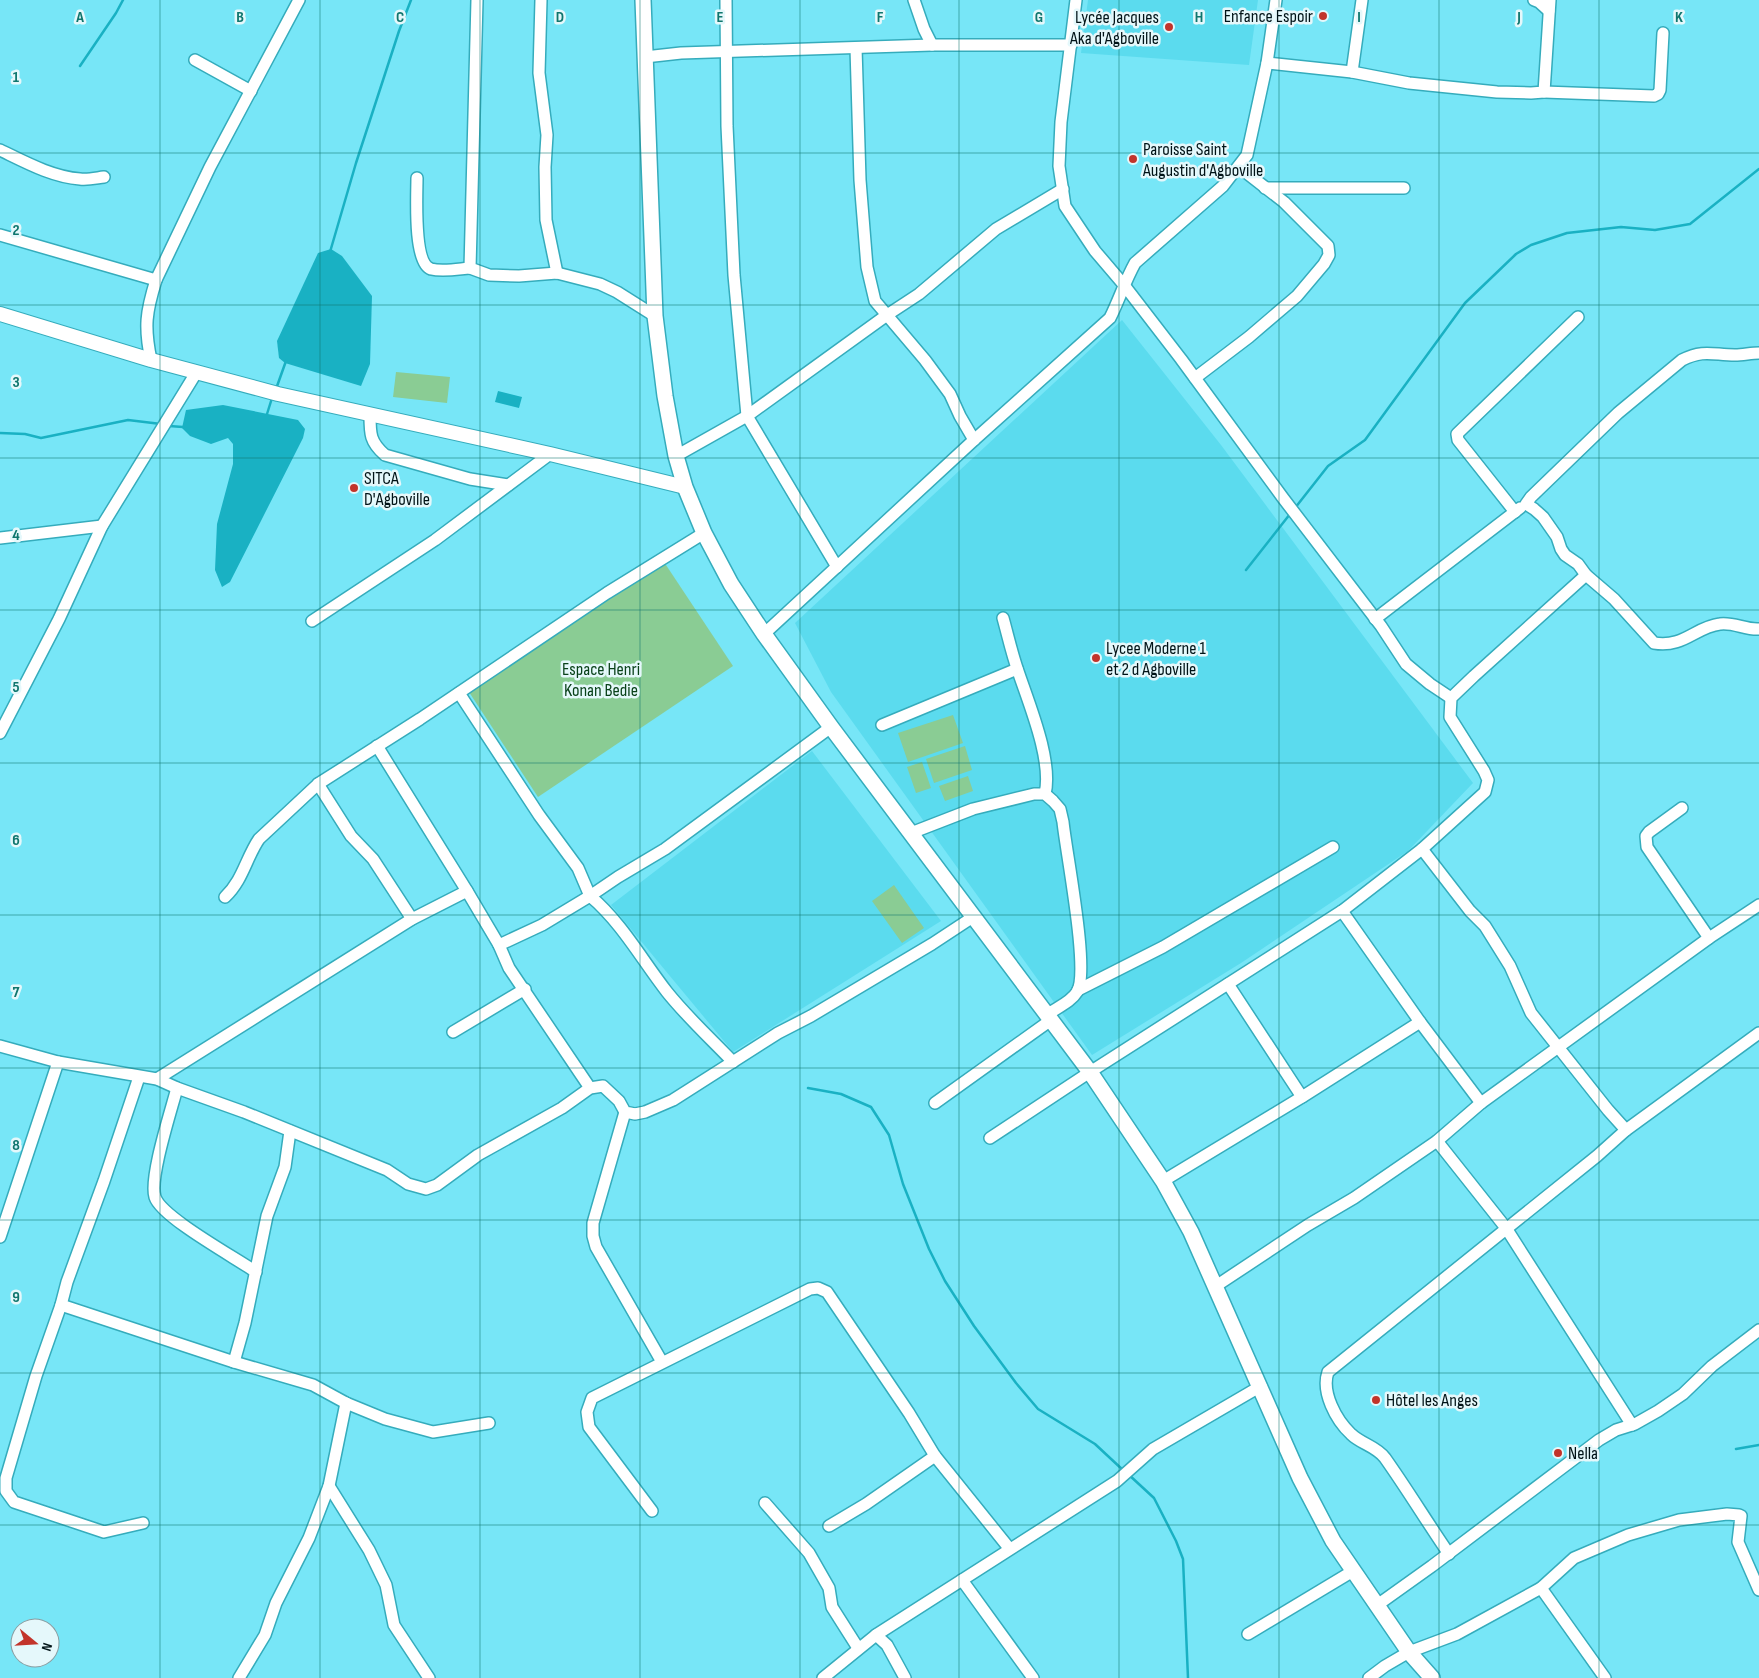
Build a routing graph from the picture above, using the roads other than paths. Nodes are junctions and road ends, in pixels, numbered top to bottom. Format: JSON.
{"nodes":[{"id":1,"x":477,"y":0,"type":"edge"},
{"id":2,"x":541,"y":0,"type":"edge"},
{"id":3,"x":643,"y":0,"type":"edge"},
{"id":4,"x":726,"y":0,"type":"edge"},
{"id":5,"x":914,"y":0,"type":"edge"},
{"id":6,"x":1076,"y":0,"type":"edge"},
{"id":7,"x":1276,"y":0,"type":"edge"},
{"id":8,"x":1362,"y":0,"type":"edge"},
{"id":9,"x":1534,"y":0,"type":"edge"},
{"id":10,"x":296,"y":1,"type":"edge"},
{"id":11,"x":1550,"y":6,"type":"edge"},
{"id":12,"x":1663,"y":33,"type":"dead end"},
{"id":13,"x":932,"y":45,"type":"junction"},
{"id":14,"x":1072,"y":45,"type":"junction"},
{"id":15,"x":856,"y":48,"type":"junction"},
{"id":16,"x":728,"y":51,"type":"junction"},
{"id":17,"x":645,"y":57,"type":"junction"},
{"id":18,"x":194,"y":60,"type":"dead end"},
{"id":19,"x":1267,"y":64,"type":"junction"},
{"id":20,"x":1352,"y":72,"type":"junction"},
{"id":21,"x":251,"y":91,"type":"junction"},
{"id":22,"x":1544,"y":92,"type":"junction"},
{"id":23,"x":0,"y":150,"type":"edge"},
{"id":24,"x":1239,"y":167,"type":"junction"},
{"id":25,"x":104,"y":177,"type":"dead end"},
{"id":26,"x":417,"y":178,"type":"dead end"},
{"id":27,"x":1265,"y":188,"type":"junction"},
{"id":28,"x":1404,"y":188,"type":"dead end"},
{"id":29,"x":1063,"y":189,"type":"junction"},
{"id":30,"x":0,"y":235,"type":"edge"},
{"id":31,"x":470,"y":268,"type":"junction"},
{"id":32,"x":557,"y":273,"type":"junction"},
{"id":33,"x":156,"y":280,"type":"junction"},
{"id":34,"x":1124,"y":285,"type":"junction"},
{"id":35,"x":0,"y":314,"type":"edge"},
{"id":36,"x":887,"y":315,"type":"junction"},
{"id":37,"x":655,"y":316,"type":"junction"},
{"id":38,"x":1578,"y":317,"type":"dead end"},
{"id":39,"x":1759,"y":353,"type":"edge"},
{"id":40,"x":151,"y":360,"type":"junction"},
{"id":41,"x":196,"y":373,"type":"junction"},
{"id":42,"x":1195,"y":378,"type":"junction"},
{"id":43,"x":370,"y":415,"type":"junction"},
{"id":44,"x":747,"y":416,"type":"junction"},
{"id":45,"x":974,"y":440,"type":"junction"},
{"id":46,"x":550,"y":454,"type":"junction"},
{"id":47,"x":676,"y":456,"type":"junction"},
{"id":48,"x":508,"y":485,"type":"junction"},
{"id":49,"x":685,"y":487,"type":"junction"},
{"id":50,"x":1526,"y":504,"type":"junction"},
{"id":51,"x":1515,"y":512,"type":"junction"},
{"id":52,"x":102,"y":526,"type":"junction"},
{"id":53,"x":704,"y":533,"type":"junction"},
{"id":54,"x":0,"y":538,"type":"edge"},
{"id":55,"x":837,"y":567,"type":"junction"},
{"id":56,"x":1586,"y":575,"type":"junction"},
{"id":57,"x":1003,"y":618,"type":"dead end"},
{"id":58,"x":1375,"y":619,"type":"junction"},
{"id":59,"x":312,"y":621,"type":"dead end"},
{"id":60,"x":1759,"y":629,"type":"edge"},
{"id":61,"x":764,"y":634,"type":"junction"},
{"id":62,"x":1017,"y":669,"type":"junction"},
{"id":63,"x":459,"y":693,"type":"junction"},
{"id":64,"x":1451,"y":698,"type":"junction"},
{"id":65,"x":882,"y":725,"type":"dead end"},
{"id":66,"x":831,"y":727,"type":"junction"},
{"id":67,"x":0,"y":733,"type":"edge"},
{"id":68,"x":377,"y":746,"type":"junction"},
{"id":69,"x":318,"y":784,"type":"junction"},
{"id":70,"x":1045,"y":794,"type":"junction"},
{"id":71,"x":1682,"y":808,"type":"dead end"},
{"id":72,"x":911,"y":833,"type":"junction"},
{"id":73,"x":1333,"y":847,"type":"dead end"},
{"id":74,"x":1422,"y":849,"type":"junction"},
{"id":75,"x":467,"y":891,"type":"junction"},
{"id":76,"x":590,"y":896,"type":"junction"},
{"id":77,"x":225,"y":897,"type":"dead end"},
{"id":78,"x":1759,"y":905,"type":"edge"},
{"id":79,"x":1342,"y":912,"type":"junction"},
{"id":80,"x":973,"y":917,"type":"junction"},
{"id":81,"x":412,"y":919,"type":"junction"},
{"id":82,"x":1709,"y":938,"type":"junction"},
{"id":83,"x":498,"y":945,"type":"junction"},
{"id":84,"x":1228,"y":984,"type":"junction"},
{"id":85,"x":525,"y":989,"type":"junction"},
{"id":86,"x":1078,"y":990,"type":"junction"},
{"id":87,"x":1049,"y":1017,"type":"junction"},
{"id":88,"x":1420,"y":1022,"type":"junction"},
{"id":89,"x":453,"y":1032,"type":"dead end"},
{"id":90,"x":1759,"y":1033,"type":"edge"},
{"id":91,"x":0,"y":1046,"type":"edge"},
{"id":92,"x":1558,"y":1048,"type":"junction"},
{"id":93,"x":58,"y":1062,"type":"junction"},
{"id":94,"x":733,"y":1062,"type":"junction"},
{"id":95,"x":1090,"y":1072,"type":"junction"},
{"id":96,"x":139,"y":1078,"type":"junction"},
{"id":97,"x":156,"y":1079,"type":"junction"},
{"id":98,"x":177,"y":1088,"type":"junction"},
{"id":99,"x":590,"y":1088,"type":"junction"},
{"id":100,"x":1302,"y":1097,"type":"junction"},
{"id":101,"x":1481,"y":1102,"type":"junction"},
{"id":102,"x":936,"y":1103,"type":"dead end"},
{"id":103,"x":625,"y":1112,"type":"junction"},
{"id":104,"x":1626,"y":1130,"type":"junction"},
{"id":105,"x":290,"y":1131,"type":"junction"},
{"id":106,"x":990,"y":1138,"type":"dead end"},
{"id":107,"x":1437,"y":1141,"type":"junction"},
{"id":108,"x":1163,"y":1181,"type":"junction"},
{"id":109,"x":1506,"y":1228,"type":"junction"},
{"id":110,"x":0,"y":1237,"type":"edge"},
{"id":111,"x":256,"y":1272,"type":"junction"},
{"id":112,"x":1216,"y":1286,"type":"junction"},
{"id":113,"x":61,"y":1305,"type":"junction"},
{"id":114,"x":1759,"y":1330,"type":"edge"},
{"id":115,"x":234,"y":1362,"type":"junction"},
{"id":116,"x":662,"y":1362,"type":"junction"},
{"id":117,"x":1261,"y":1386,"type":"junction"},
{"id":118,"x":346,"y":1403,"type":"junction"},
{"id":119,"x":489,"y":1423,"type":"dead end"},
{"id":120,"x":1632,"y":1424,"type":"junction"},
{"id":121,"x":935,"y":1456,"type":"junction"},
{"id":122,"x":329,"y":1486,"type":"junction"},
{"id":123,"x":765,"y":1503,"type":"dead end"},
{"id":124,"x":652,"y":1512,"type":"dead end"},
{"id":125,"x":143,"y":1523,"type":"dead end"},
{"id":126,"x":829,"y":1526,"type":"dead end"},
{"id":127,"x":1009,"y":1548,"type":"junction"},
{"id":128,"x":1448,"y":1554,"type":"junction"},
{"id":129,"x":1353,"y":1571,"type":"junction"},
{"id":130,"x":962,"y":1580,"type":"junction"},
{"id":131,"x":1541,"y":1588,"type":"junction"},
{"id":132,"x":1759,"y":1590,"type":"edge"},
{"id":133,"x":1376,"y":1606,"type":"junction"},
{"id":134,"x":1248,"y":1634,"type":"dead end"},
{"id":135,"x":876,"y":1635,"type":"junction"},
{"id":136,"x":858,"y":1648,"type":"junction"},
{"id":137,"x":1409,"y":1652,"type":"junction"},
{"id":138,"x":240,"y":1678,"type":"edge"},
{"id":139,"x":429,"y":1678,"type":"edge"},
{"id":140,"x":823,"y":1678,"type":"edge"},
{"id":141,"x":905,"y":1678,"type":"edge"},
{"id":142,"x":1034,"y":1678,"type":"edge"},
{"id":143,"x":1369,"y":1678,"type":"edge"},
{"id":144,"x":1432,"y":1678,"type":"edge"},
{"id":145,"x":1605,"y":1678,"type":"edge"}],
"edges":[{"from":1,"to":31,"type":"street"},
{"from":2,"to":32,"type":"street"},
{"from":3,"to":17,"type":"main road"},
{"from":4,"to":16,"type":"street"},
{"from":5,"to":13,"type":"street"},
{"from":6,"to":14,"type":"street"},
{"from":7,"to":19,"type":"street"},
{"from":8,"to":20,"type":"street"},
{"from":9,"to":11,"type":"street"},
{"from":10,"to":21,"type":"street"},
{"from":11,"to":22,"type":"street"},
{"from":12,"to":22,"type":"street"},
{"from":13,"to":14,"type":"street"},
{"from":13,"to":15,"type":"street"},
{"from":14,"to":29,"type":"street"},
{"from":15,"to":16,"type":"street"},
{"from":15,"to":36,"type":"street"},
{"from":16,"to":17,"type":"street"},
{"from":16,"to":44,"type":"street"},
{"from":17,"to":37,"type":"main road"},
{"from":18,"to":21,"type":"street"},
{"from":19,"to":20,"type":"street"},
{"from":19,"to":24,"type":"street"},
{"from":20,"to":22,"type":"street"},
{"from":21,"to":33,"type":"street"},
{"from":23,"to":25,"type":"street"},
{"from":24,"to":27,"type":"street"},
{"from":24,"to":34,"type":"street"},
{"from":26,"to":31,"type":"street"},
{"from":27,"to":28,"type":"street"},
{"from":27,"to":42,"type":"street"},
{"from":29,"to":34,"type":"street"},
{"from":29,"to":36,"type":"street"},
{"from":30,"to":33,"type":"street"},
{"from":31,"to":32,"type":"street"},
{"from":32,"to":37,"type":"street"},
{"from":33,"to":40,"type":"street"},
{"from":34,"to":42,"type":"street"},
{"from":34,"to":45,"type":"street"},
{"from":35,"to":40,"type":"street"},
{"from":36,"to":44,"type":"street"},
{"from":36,"to":45,"type":"street"},
{"from":37,"to":47,"type":"main road"},
{"from":38,"to":51,"type":"street"},
{"from":39,"to":50,"type":"street"},
{"from":40,"to":41,"type":"street"},
{"from":41,"to":43,"type":"street"},
{"from":41,"to":52,"type":"street"},
{"from":42,"to":58,"type":"street"},
{"from":43,"to":46,"type":"street"},
{"from":43,"to":48,"type":"street"},
{"from":44,"to":47,"type":"street"},
{"from":44,"to":55,"type":"street"},
{"from":45,"to":55,"type":"street"},
{"from":46,"to":48,"type":"street"},
{"from":46,"to":49,"type":"street"},
{"from":47,"to":49,"type":"main road"},
{"from":48,"to":59,"type":"street"},
{"from":49,"to":53,"type":"main road"},
{"from":50,"to":51,"type":"street"},
{"from":50,"to":56,"type":"street"},
{"from":51,"to":58,"type":"street"},
{"from":52,"to":54,"type":"street"},
{"from":52,"to":67,"type":"street"},
{"from":53,"to":61,"type":"main road"},
{"from":53,"to":63,"type":"street"},
{"from":55,"to":61,"type":"street"},
{"from":56,"to":60,"type":"street"},
{"from":56,"to":64,"type":"street"},
{"from":57,"to":62,"type":"street"},
{"from":58,"to":64,"type":"street"},
{"from":61,"to":66,"type":"main road"},
{"from":62,"to":65,"type":"street"},
{"from":62,"to":70,"type":"street"},
{"from":63,"to":68,"type":"street"},
{"from":63,"to":76,"type":"street"},
{"from":64,"to":74,"type":"street"},
{"from":66,"to":72,"type":"main road"},
{"from":66,"to":76,"type":"street"},
{"from":68,"to":69,"type":"street"},
{"from":68,"to":75,"type":"street"},
{"from":69,"to":77,"type":"street"},
{"from":69,"to":81,"type":"street"},
{"from":70,"to":72,"type":"street"},
{"from":70,"to":86,"type":"street"},
{"from":71,"to":82,"type":"street"},
{"from":72,"to":80,"type":"main road"},
{"from":73,"to":86,"type":"street"},
{"from":74,"to":79,"type":"street"},
{"from":74,"to":92,"type":"street"},
{"from":75,"to":81,"type":"street"},
{"from":75,"to":83,"type":"street"},
{"from":76,"to":83,"type":"street"},
{"from":76,"to":94,"type":"street"},
{"from":78,"to":82,"type":"street"},
{"from":79,"to":84,"type":"street"},
{"from":79,"to":88,"type":"street"},
{"from":80,"to":87,"type":"main road"},
{"from":80,"to":94,"type":"street"},
{"from":81,"to":97,"type":"street"},
{"from":82,"to":92,"type":"street"},
{"from":83,"to":85,"type":"street"},
{"from":84,"to":95,"type":"street"},
{"from":84,"to":100,"type":"street"},
{"from":85,"to":89,"type":"street"},
{"from":85,"to":99,"type":"street"},
{"from":86,"to":87,"type":"street"},
{"from":87,"to":95,"type":"main road"},
{"from":87,"to":102,"type":"street"},
{"from":88,"to":100,"type":"street"},
{"from":88,"to":101,"type":"street"},
{"from":90,"to":104,"type":"street"},
{"from":91,"to":93,"type":"street"},
{"from":92,"to":101,"type":"street"},
{"from":92,"to":104,"type":"street"},
{"from":93,"to":96,"type":"street"},
{"from":93,"to":110,"type":"street"},
{"from":94,"to":103,"type":"street"},
{"from":95,"to":106,"type":"street"},
{"from":95,"to":108,"type":"main road"},
{"from":96,"to":97,"type":"street"},
{"from":96,"to":113,"type":"street"},
{"from":97,"to":98,"type":"street"},
{"from":98,"to":105,"type":"street"},
{"from":98,"to":111,"type":"street"},
{"from":99,"to":103,"type":"street"},
{"from":99,"to":105,"type":"street"},
{"from":100,"to":108,"type":"street"},
{"from":101,"to":107,"type":"street"},
{"from":103,"to":116,"type":"street"},
{"from":104,"to":109,"type":"street"},
{"from":105,"to":111,"type":"street"},
{"from":107,"to":109,"type":"street"},
{"from":107,"to":112,"type":"street"},
{"from":108,"to":112,"type":"main road"},
{"from":109,"to":120,"type":"street"},
{"from":109,"to":128,"type":"street"},
{"from":111,"to":115,"type":"street"},
{"from":112,"to":117,"type":"main road"},
{"from":113,"to":115,"type":"street"},
{"from":113,"to":125,"type":"street"},
{"from":114,"to":120,"type":"street"},
{"from":115,"to":118,"type":"street"},
{"from":116,"to":121,"type":"street"},
{"from":116,"to":124,"type":"street"},
{"from":117,"to":127,"type":"street"},
{"from":117,"to":129,"type":"main road"},
{"from":118,"to":119,"type":"street"},
{"from":118,"to":122,"type":"street"},
{"from":120,"to":128,"type":"street"},
{"from":121,"to":126,"type":"street"},
{"from":121,"to":127,"type":"street"},
{"from":122,"to":138,"type":"street"},
{"from":122,"to":139,"type":"street"},
{"from":123,"to":136,"type":"street"},
{"from":127,"to":130,"type":"street"},
{"from":128,"to":133,"type":"street"},
{"from":129,"to":133,"type":"main road"},
{"from":129,"to":134,"type":"street"},
{"from":130,"to":135,"type":"street"},
{"from":130,"to":142,"type":"street"},
{"from":131,"to":132,"type":"street"},
{"from":131,"to":137,"type":"street"},
{"from":131,"to":145,"type":"street"},
{"from":133,"to":137,"type":"main road"},
{"from":135,"to":136,"type":"street"},
{"from":135,"to":141,"type":"street"},
{"from":136,"to":140,"type":"street"},
{"from":137,"to":143,"type":"street"},
{"from":137,"to":144,"type":"main road"}]}
